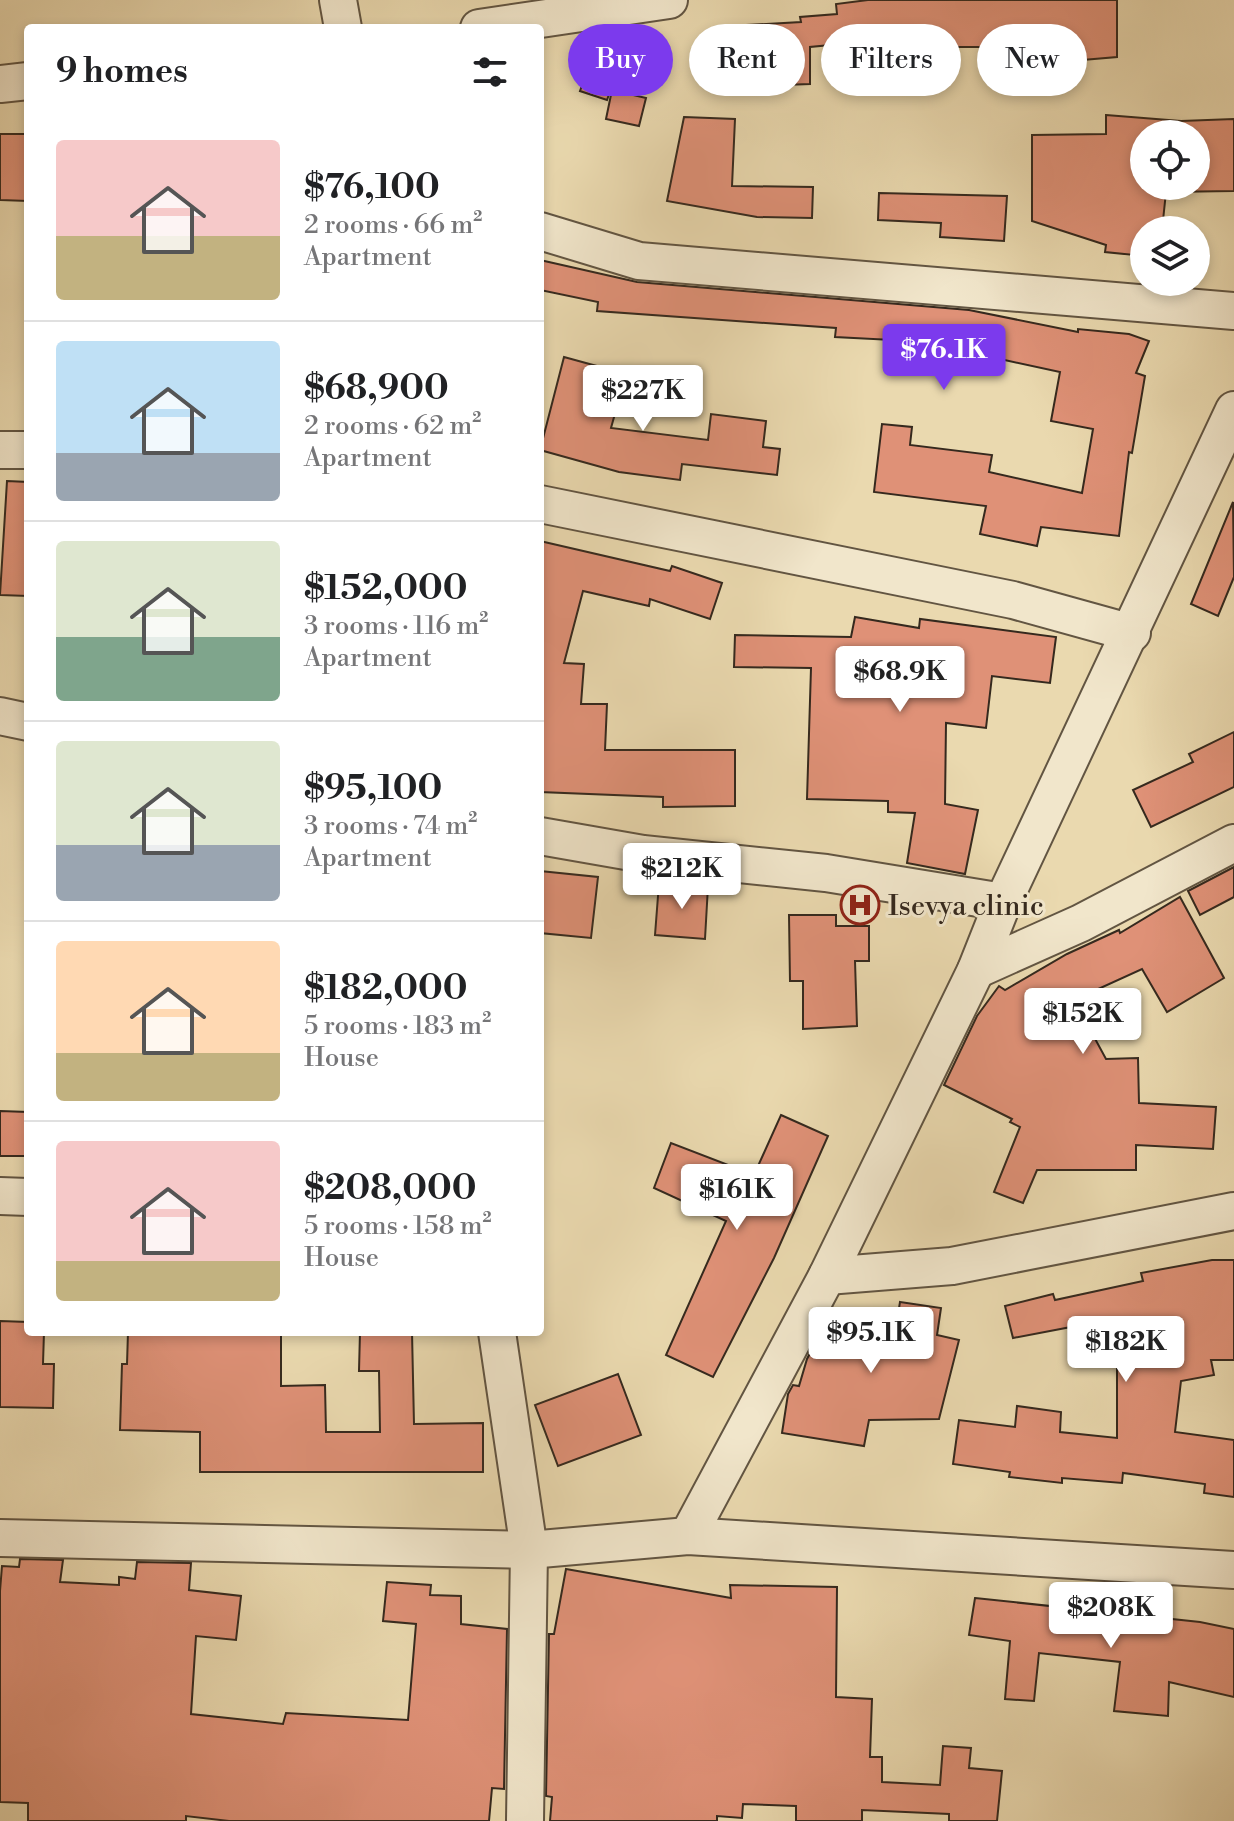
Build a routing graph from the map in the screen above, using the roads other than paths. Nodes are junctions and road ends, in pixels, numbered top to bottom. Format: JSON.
{"nodes":[{"id":1,"x":338,"y":0,"type":"edge"},
{"id":2,"x":669,"y":0,"type":"edge"},
{"id":3,"x":342,"y":24,"type":"edge"},
{"id":4,"x":506,"y":24,"type":"edge"},
{"id":5,"x":24,"y":81,"type":"edge"},
{"id":6,"x":0,"y":84,"type":"edge"},
{"id":7,"x":544,"y":232,"type":"edge"},
{"id":8,"x":1234,"y":311,"type":"edge"},
{"id":9,"x":1234,"y":410,"type":"edge"},
{"id":10,"x":0,"y":450,"type":"edge"},
{"id":11,"x":24,"y":450,"type":"edge"},
{"id":12,"x":544,"y":505,"type":"edge"},
{"id":13,"x":1132,"y":633,"type":"junction"},
{"id":14,"x":0,"y":716,"type":"edge"},
{"id":15,"x":24,"y":721,"type":"edge"},
{"id":16,"x":544,"y":837,"type":"edge"},
{"id":17,"x":1234,"y":843,"type":"edge"},
{"id":18,"x":1003,"y":902,"type":"junction"},
{"id":19,"x":976,"y":970,"type":"junction"},
{"id":20,"x":0,"y":1196,"type":"edge"},
{"id":21,"x":24,"y":1197,"type":"edge"},
{"id":22,"x":1234,"y":1211,"type":"edge"},
{"id":23,"x":827,"y":1276,"type":"junction"},
{"id":24,"x":498,"y":1336,"type":"edge"},
{"id":25,"x":688,"y":1536,"type":"junction"},
{"id":26,"x":0,"y":1538,"type":"edge"},
{"id":27,"x":529,"y":1550,"type":"junction"},
{"id":28,"x":1234,"y":1570,"type":"edge"},
{"id":29,"x":525,"y":1821,"type":"edge"}],
"edges":[{"from":1,"to":3,"type":"street"},
{"from":2,"to":4,"type":"street"},
{"from":5,"to":6,"type":"street"},
{"from":7,"to":8,"type":"street"},
{"from":9,"to":13,"type":"street"},
{"from":10,"to":11,"type":"street"},
{"from":12,"to":13,"type":"street"},
{"from":13,"to":18,"type":"street"},
{"from":14,"to":15,"type":"street"},
{"from":16,"to":18,"type":"street"},
{"from":17,"to":19,"type":"street"},
{"from":18,"to":19,"type":"street"},
{"from":19,"to":23,"type":"street"},
{"from":20,"to":21,"type":"street"},
{"from":22,"to":23,"type":"street"},
{"from":23,"to":25,"type":"street"},
{"from":24,"to":27,"type":"street"},
{"from":25,"to":27,"type":"street"},
{"from":25,"to":28,"type":"street"},
{"from":26,"to":27,"type":"street"},
{"from":27,"to":29,"type":"street"}]}
